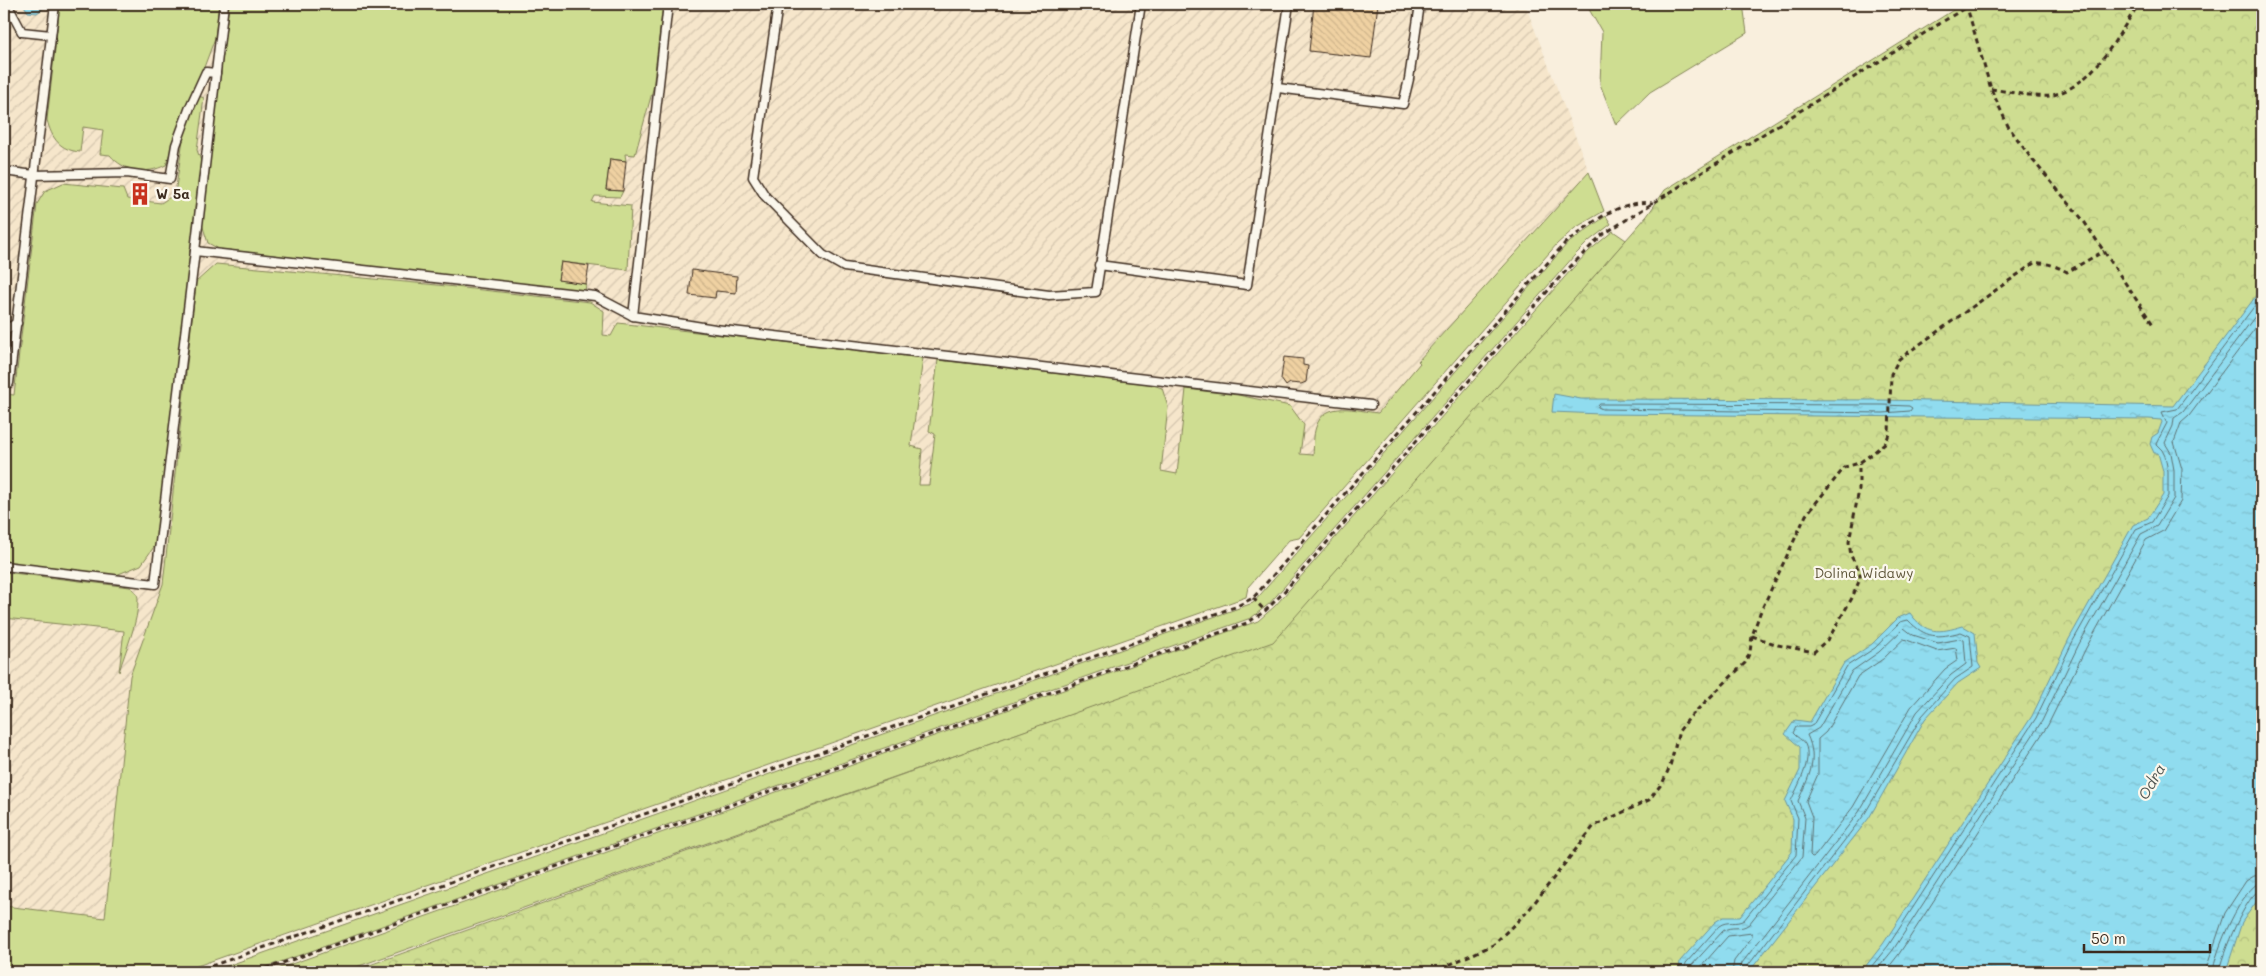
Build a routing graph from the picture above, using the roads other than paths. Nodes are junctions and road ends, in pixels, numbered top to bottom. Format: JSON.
{"nodes":[{"id":1,"x":6,"y":4,"type":"edge"},
{"id":2,"x":55,"y":4,"type":"edge"},
{"id":3,"x":224,"y":4,"type":"edge"},
{"id":4,"x":668,"y":4,"type":"edge"},
{"id":5,"x":778,"y":4,"type":"edge"},
{"id":6,"x":1141,"y":4,"type":"edge"},
{"id":7,"x":1289,"y":4,"type":"edge"},
{"id":8,"x":1420,"y":4,"type":"edge"},
{"id":9,"x":51,"y":35,"type":"junction"},
{"id":10,"x":216,"y":73,"type":"junction"},
{"id":11,"x":1278,"y":88,"type":"junction"},
{"id":12,"x":4,"y":171,"type":"edge"},
{"id":13,"x":34,"y":174,"type":"junction"},
{"id":14,"x":195,"y":251,"type":"junction"},
{"id":15,"x":1099,"y":265,"type":"junction"},
{"id":16,"x":633,"y":316,"type":"junction"},
{"id":17,"x":16,"y":323,"type":"junction"},
{"id":18,"x":4,"y":330,"type":"edge"},
{"id":19,"x":4,"y":382,"type":"edge"},
{"id":20,"x":1371,"y":405,"type":"dead end"},
{"id":21,"x":4,"y":566,"type":"edge"}],
"edges":[{"from":1,"to":9,"type":"lane"},
{"from":2,"to":9,"type":"lane"},
{"from":3,"to":10,"type":"lane"},
{"from":4,"to":16,"type":"lane"},
{"from":5,"to":15,"type":"lane"},
{"from":6,"to":15,"type":"lane"},
{"from":7,"to":11,"type":"lane"},
{"from":8,"to":11,"type":"lane"},
{"from":9,"to":13,"type":"lane"},
{"from":10,"to":13,"type":"lane"},
{"from":10,"to":14,"type":"lane"},
{"from":11,"to":15,"type":"lane"},
{"from":12,"to":13,"type":"lane"},
{"from":13,"to":17,"type":"lane"},
{"from":14,"to":16,"type":"lane"},
{"from":14,"to":21,"type":"lane"},
{"from":16,"to":20,"type":"lane"},
{"from":17,"to":18,"type":"lane"},
{"from":17,"to":19,"type":"lane"}]}
